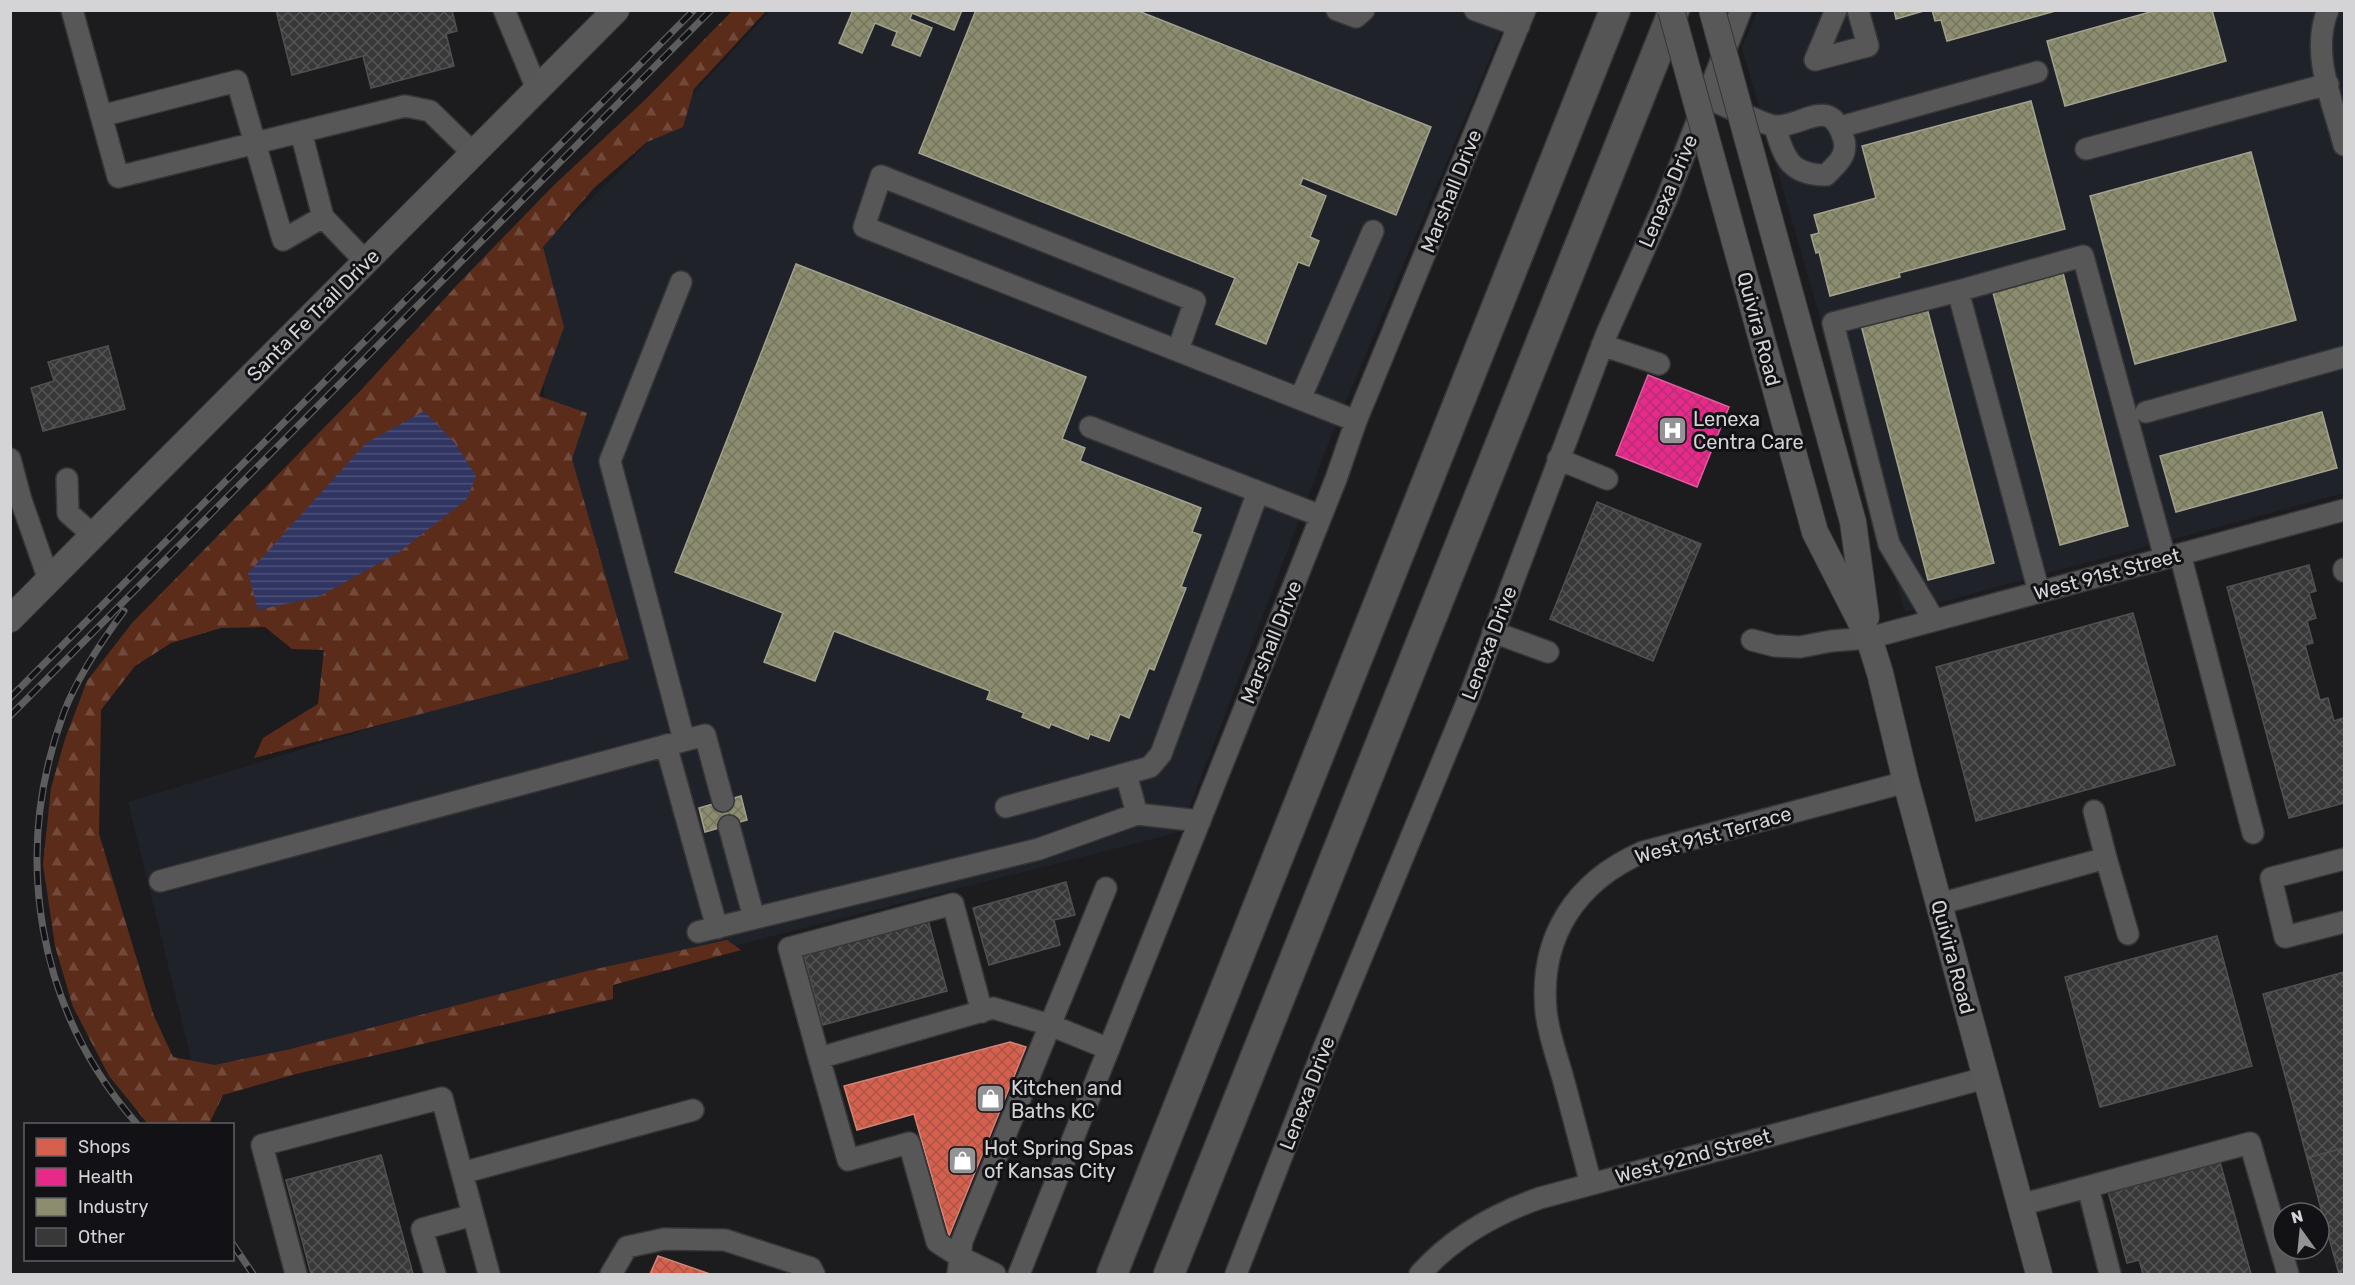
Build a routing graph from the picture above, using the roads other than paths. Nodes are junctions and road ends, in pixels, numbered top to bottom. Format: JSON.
{"nodes":[{"id":1,"x":72,"y":10,"type":"edge"},
{"id":2,"x":504,"y":10,"type":"edge"},
{"id":3,"x":616,"y":10,"type":"edge"},
{"id":4,"x":1337,"y":10,"type":"edge"},
{"id":5,"x":1364,"y":10,"type":"edge"},
{"id":6,"x":1475,"y":10,"type":"edge"},
{"id":7,"x":1615,"y":10,"type":"edge"},
{"id":8,"x":1672,"y":10,"type":"edge"},
{"id":9,"x":1712,"y":10,"type":"edge"},
{"id":10,"x":1741,"y":10,"type":"edge"},
{"id":11,"x":1836,"y":10,"type":"edge"},
{"id":12,"x":1858,"y":10,"type":"edge"},
{"id":13,"x":2328,"y":10,"type":"edge"},
{"id":14,"x":1522,"y":18,"type":"edge"},
{"id":15,"x":2037,"y":72,"type":"dead end"},
{"id":16,"x":2328,"y":84,"type":"junction"},
{"id":17,"x":537,"y":89,"type":"junction"},
{"id":18,"x":1707,"y":98,"type":"junction"},
{"id":19,"x":101,"y":116,"type":"junction"},
{"id":20,"x":1775,"y":127,"type":"junction"},
{"id":21,"x":1840,"y":128,"type":"junction"},
{"id":22,"x":301,"y":132,"type":"junction"},
{"id":23,"x":255,"y":143,"type":"junction"},
{"id":24,"x":2344,"y":145,"type":"edge"},
{"id":25,"x":2086,"y":149,"type":"dead end"},
{"id":26,"x":473,"y":153,"type":"junction"},
{"id":27,"x":323,"y":217,"type":"junction"},
{"id":28,"x":1373,"y":231,"type":"dead end"},
{"id":29,"x":366,"y":262,"type":"junction"},
{"id":30,"x":681,"y":282,"type":"dead end"},
{"id":31,"x":1958,"y":291,"type":"junction"},
{"id":32,"x":1602,"y":345,"type":"junction"},
{"id":33,"x":1178,"y":350,"type":"junction"},
{"id":34,"x":2344,"y":357,"type":"edge"},
{"id":35,"x":1659,"y":364,"type":"dead end"},
{"id":36,"x":1300,"y":399,"type":"junction"},
{"id":37,"x":2146,"y":412,"type":"dead end"},
{"id":38,"x":1356,"y":422,"type":"junction"},
{"id":39,"x":1090,"y":427,"type":"dead end"},
{"id":40,"x":10,"y":459,"type":"edge"},
{"id":41,"x":1558,"y":459,"type":"junction"},
{"id":42,"x":67,"y":479,"type":"dead end"},
{"id":43,"x":1607,"y":479,"type":"dead end"},
{"id":44,"x":1258,"y":492,"type":"junction"},
{"id":45,"x":17,"y":509,"type":"edge"},
{"id":46,"x":2344,"y":510,"type":"edge"},
{"id":47,"x":1321,"y":516,"type":"junction"},
{"id":48,"x":94,"y":536,"type":"junction"},
{"id":49,"x":2172,"y":556,"type":"junction"},
{"id":50,"x":49,"y":580,"type":"junction"},
{"id":51,"x":2039,"y":592,"type":"junction"},
{"id":52,"x":10,"y":619,"type":"edge"},
{"id":53,"x":1934,"y":620,"type":"junction"},
{"id":54,"x":1493,"y":632,"type":"junction"},
{"id":55,"x":1869,"y":638,"type":"junction"},
{"id":56,"x":1752,"y":640,"type":"dead end"},
{"id":57,"x":1548,"y":652,"type":"dead end"},
{"id":58,"x":675,"y":742,"type":"junction"},
{"id":59,"x":1126,"y":774,"type":"junction"},
{"id":60,"x":1906,"y":782,"type":"junction"},
{"id":61,"x":723,"y":801,"type":"dead end"},
{"id":62,"x":1006,"y":807,"type":"dead end"},
{"id":63,"x":2094,"y":811,"type":"dead end"},
{"id":64,"x":1137,"y":814,"type":"junction"},
{"id":65,"x":1200,"y":821,"type":"junction"},
{"id":66,"x":729,"y":826,"type":"dead end"},
{"id":67,"x":2253,"y":833,"type":"dead end"},
{"id":68,"x":2106,"y":858,"type":"junction"},
{"id":69,"x":2344,"y":859,"type":"edge"},
{"id":70,"x":160,"y":881,"type":"dead end"},
{"id":71,"x":1106,"y":888,"type":"dead end"},
{"id":72,"x":1939,"y":904,"type":"junction"},
{"id":73,"x":754,"y":918,"type":"junction"},
{"id":74,"x":2344,"y":922,"type":"edge"},
{"id":75,"x":2128,"y":934,"type":"dead end"},
{"id":76,"x":982,"y":1012,"type":"junction"},
{"id":77,"x":1050,"y":1024,"type":"junction"},
{"id":78,"x":1109,"y":1049,"type":"junction"},
{"id":79,"x":819,"y":1058,"type":"junction"},
{"id":80,"x":1985,"y":1078,"type":"junction"},
{"id":81,"x":693,"y":1110,"type":"dead end"},
{"id":82,"x":462,"y":1173,"type":"junction"},
{"id":83,"x":1591,"y":1184,"type":"junction"},
{"id":84,"x":2088,"y":1187,"type":"junction"},
{"id":85,"x":2020,"y":1205,"type":"junction"},
{"id":86,"x":476,"y":1225,"type":"junction"},
{"id":87,"x":956,"y":1269,"type":"edge"},
{"id":88,"x":296,"y":1275,"type":"edge"},
{"id":89,"x":435,"y":1275,"type":"edge"},
{"id":90,"x":489,"y":1275,"type":"edge"},
{"id":91,"x":611,"y":1275,"type":"edge"},
{"id":92,"x":813,"y":1275,"type":"edge"},
{"id":93,"x":996,"y":1275,"type":"edge"},
{"id":94,"x":1019,"y":1275,"type":"edge"},
{"id":95,"x":1112,"y":1275,"type":"edge"},
{"id":96,"x":1169,"y":1275,"type":"edge"},
{"id":97,"x":1236,"y":1275,"type":"edge"},
{"id":98,"x":1420,"y":1275,"type":"edge"},
{"id":99,"x":2039,"y":1275,"type":"edge"},
{"id":100,"x":2110,"y":1275,"type":"edge"},
{"id":101,"x":2288,"y":1275,"type":"edge"}],
"edges":[{"from":1,"to":19,"type":"street"},
{"from":2,"to":17,"type":"street"},
{"from":3,"to":17,"type":"main road","name":"Santa Fe Trail Drive"},
{"from":4,"to":5,"type":"street"},
{"from":6,"to":14,"type":"street"},
{"from":7,"to":95,"type":"highway"},
{"from":8,"to":55,"type":"main road","name":"Quivira Road","bridge":true},
{"from":8,"to":96,"type":"highway"},
{"from":9,"to":55,"type":"main road","name":"Quivira Road","bridge":true},
{"from":10,"to":18,"type":"street","name":"Lenexa Drive"},
{"from":11,"to":12,"type":"street"},
{"from":13,"to":16,"type":"street"},
{"from":14,"to":38,"type":"street","name":"Marshall Drive"},
{"from":15,"to":21,"type":"street"},
{"from":16,"to":24,"type":"street"},
{"from":16,"to":25,"type":"street"},
{"from":17,"to":26,"type":"main road","name":"Santa Fe Trail Drive"},
{"from":18,"to":20,"type":"street"},
{"from":18,"to":32,"type":"street","name":"Lenexa Drive"},
{"from":19,"to":23,"type":"street"},
{"from":19,"to":23,"type":"street"},
{"from":20,"to":21,"type":"street"},
{"from":20,"to":21,"type":"street"},
{"from":22,"to":23,"type":"street"},
{"from":22,"to":26,"type":"street"},
{"from":22,"to":27,"type":"street"},
{"from":23,"to":27,"type":"street"},
{"from":26,"to":29,"type":"main road","name":"Santa Fe Trail Drive"},
{"from":27,"to":29,"type":"street"},
{"from":28,"to":36,"type":"street"},
{"from":29,"to":48,"type":"main road","name":"Santa Fe Trail Drive"},
{"from":30,"to":58,"type":"street"},
{"from":31,"to":49,"type":"street"},
{"from":31,"to":51,"type":"street"},
{"from":31,"to":53,"type":"street"},
{"from":32,"to":35,"type":"street"},
{"from":32,"to":41,"type":"street","name":"Lenexa Drive"},
{"from":33,"to":33,"type":"street"},
{"from":33,"to":36,"type":"street"},
{"from":34,"to":37,"type":"street"},
{"from":36,"to":38,"type":"street"},
{"from":38,"to":47,"type":"street","name":"Marshall Drive"},
{"from":39,"to":44,"type":"street"},
{"from":40,"to":45,"type":"street"},
{"from":41,"to":43,"type":"street"},
{"from":41,"to":54,"type":"street","name":"Lenexa Drive"},
{"from":42,"to":48,"type":"street"},
{"from":44,"to":47,"type":"street"},
{"from":44,"to":59,"type":"street"},
{"from":45,"to":50,"type":"street"},
{"from":46,"to":49,"type":"street","name":"West 91st Street"},
{"from":47,"to":65,"type":"street","name":"Marshall Drive"},
{"from":48,"to":50,"type":"main road","name":"Santa Fe Trail Drive"},
{"from":49,"to":51,"type":"street","name":"West 91st Street"},
{"from":49,"to":67,"type":"street"},
{"from":50,"to":52,"type":"main road","name":"Santa Fe Trail Drive"},
{"from":51,"to":53,"type":"street","name":"West 91st Street"},
{"from":53,"to":55,"type":"street","name":"West 91st Street"},
{"from":54,"to":57,"type":"street"},
{"from":54,"to":97,"type":"street","name":"Lenexa Drive"},
{"from":55,"to":56,"type":"street","name":"West 91st Street"},
{"from":55,"to":60,"type":"main road","name":"Quivira Road"},
{"from":58,"to":61,"type":"street"},
{"from":58,"to":70,"type":"street"},
{"from":58,"to":73,"type":"street"},
{"from":59,"to":62,"type":"street"},
{"from":59,"to":64,"type":"street"},
{"from":60,"to":72,"type":"main road","name":"Quivira Road"},
{"from":60,"to":83,"type":"street","name":"West 91st Terrace"},
{"from":63,"to":68,"type":"street"},
{"from":64,"to":65,"type":"street"},
{"from":64,"to":73,"type":"street"},
{"from":65,"to":78,"type":"street","name":"Marshall Drive"},
{"from":66,"to":73,"type":"street"},
{"from":68,"to":72,"type":"street"},
{"from":68,"to":75,"type":"street"},
{"from":69,"to":74,"type":"street"},
{"from":71,"to":77,"type":"street"},
{"from":72,"to":80,"type":"main road","name":"Quivira Road"},
{"from":76,"to":77,"type":"street"},
{"from":76,"to":79,"type":"street"},
{"from":76,"to":79,"type":"street"},
{"from":77,"to":78,"type":"street"},
{"from":77,"to":87,"type":"street"},
{"from":78,"to":94,"type":"street","name":"Marshall Drive"},
{"from":79,"to":87,"type":"street"},
{"from":80,"to":83,"type":"street","name":"West 92nd Street"},
{"from":80,"to":85,"type":"main road","name":"Quivira Road"},
{"from":81,"to":82,"type":"street"},
{"from":82,"to":86,"type":"street"},
{"from":82,"to":88,"type":"street"},
{"from":83,"to":98,"type":"street","name":"West 92nd Street"},
{"from":84,"to":85,"type":"street"},
{"from":84,"to":100,"type":"street"},
{"from":84,"to":101,"type":"street"},
{"from":85,"to":99,"type":"main road","name":"Quivira Road"},
{"from":86,"to":89,"type":"street"},
{"from":86,"to":90,"type":"street"},
{"from":87,"to":93,"type":"street"},
{"from":91,"to":92,"type":"street"}]}
